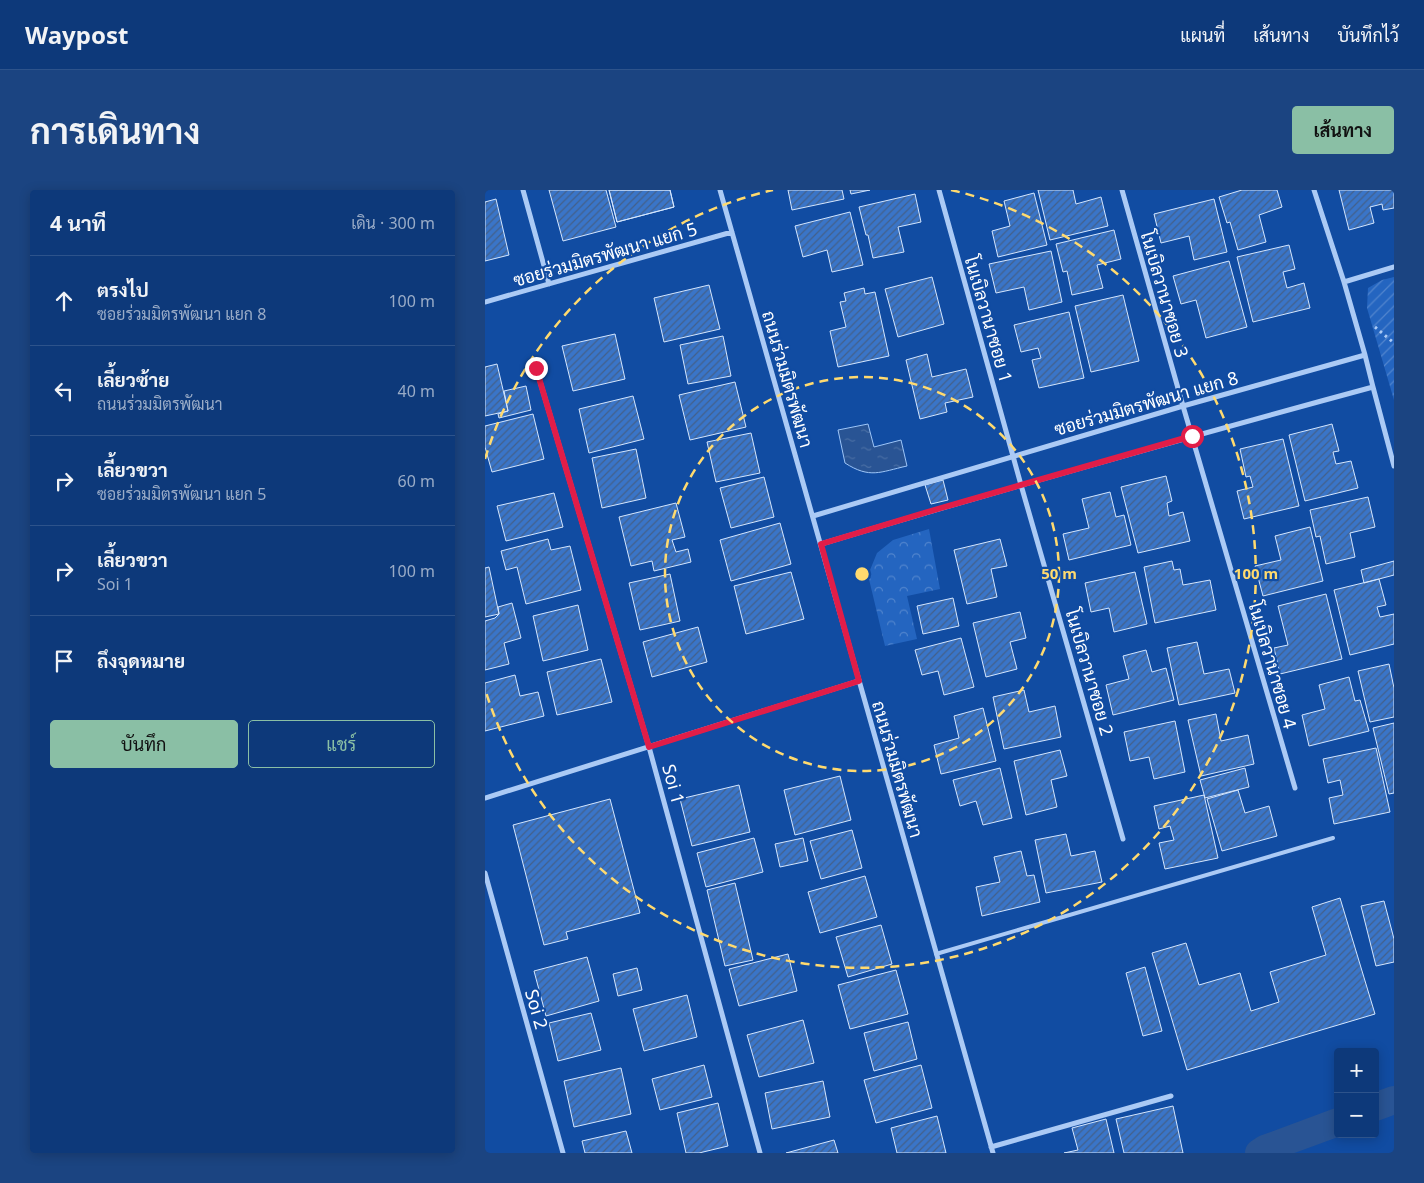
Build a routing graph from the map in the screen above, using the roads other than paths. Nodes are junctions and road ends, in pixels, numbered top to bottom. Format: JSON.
{"nodes":[{"id":1,"x":523,"y":190,"type":"edge"},
{"id":2,"x":720,"y":190,"type":"edge"},
{"id":3,"x":939,"y":190,"type":"edge"},
{"id":4,"x":1122,"y":190,"type":"edge"},
{"id":5,"x":1314,"y":190,"type":"edge"},
{"id":6,"x":732,"y":232,"type":"junction"},
{"id":7,"x":1394,"y":267,"type":"edge"},
{"id":8,"x":1344,"y":282,"type":"junction"},
{"id":9,"x":549,"y":284,"type":"junction"},
{"id":10,"x":485,"y":302,"type":"edge"},
{"id":11,"x":1365,"y":355,"type":"junction"},
{"id":12,"x":536,"y":368,"type":"dead end"},
{"id":13,"x":1373,"y":387,"type":"junction"},
{"id":14,"x":1183,"y":406,"type":"junction"},
{"id":15,"x":1192,"y":436,"type":"junction"},
{"id":16,"x":1013,"y":456,"type":"junction"},
{"id":17,"x":1394,"y":466,"type":"edge"},
{"id":18,"x":1021,"y":485,"type":"junction"},
{"id":19,"x":813,"y":516,"type":"junction"},
{"id":20,"x":821,"y":544,"type":"junction"},
{"id":21,"x":859,"y":681,"type":"junction"},
{"id":22,"x":649,"y":747,"type":"junction"},
{"id":23,"x":1295,"y":788,"type":"dead end"},
{"id":24,"x":485,"y":798,"type":"edge"},
{"id":25,"x":1333,"y":838,"type":"dead end"},
{"id":26,"x":1123,"y":839,"type":"dead end"},
{"id":27,"x":485,"y":873,"type":"edge"},
{"id":28,"x":936,"y":954,"type":"junction"},
{"id":29,"x":1171,"y":1096,"type":"dead end"},
{"id":30,"x":991,"y":1147,"type":"junction"},
{"id":31,"x":563,"y":1153,"type":"edge"},
{"id":32,"x":760,"y":1153,"type":"edge"},
{"id":33,"x":993,"y":1153,"type":"edge"}],
"edges":[{"from":1,"to":9,"type":"street"},
{"from":2,"to":6,"type":"street","name":"ถนนร่วมมิตรพัฒนา"},
{"from":3,"to":16,"type":"street","name":"โนเบิลวานาซอย 1"},
{"from":4,"to":14,"type":"street","name":"โนเบิลวานาซอย 3"},
{"from":5,"to":8,"type":"street"},
{"from":6,"to":9,"type":"street","name":"ซอยร่วมมิตรพัฒนา แยก 5"},
{"from":6,"to":19,"type":"street","name":"ถนนร่วมมิตรพัฒนา"},
{"from":7,"to":8,"type":"street"},
{"from":8,"to":11,"type":"street"},
{"from":9,"to":10,"type":"street","name":"ซอยร่วมมิตรพัฒนา แยก 5"},
{"from":11,"to":13,"type":"street"},
{"from":11,"to":14,"type":"street","name":"ซอยร่วมมิตรพัฒนา แยก 8"},
{"from":12,"to":22,"type":"street","name":"Soi 1"},
{"from":13,"to":15,"type":"street"},
{"from":13,"to":17,"type":"street"},
{"from":14,"to":15,"type":"street","name":"โนเบิลวานาซอย 4"},
{"from":14,"to":16,"type":"street","name":"ซอยร่วมมิตรพัฒนา แยก 8"},
{"from":15,"to":18,"type":"street"},
{"from":15,"to":23,"type":"street","name":"โนเบิลวานาซอย 4"},
{"from":16,"to":18,"type":"street","name":"โนเบิลวานาซอย 2"},
{"from":16,"to":19,"type":"street","name":"ซอยร่วมมิตรพัฒนา แยก 8"},
{"from":18,"to":20,"type":"street"},
{"from":18,"to":26,"type":"street","name":"โนเบิลวานาซอย 2"},
{"from":19,"to":20,"type":"street","name":"ถนนร่วมมิตรพัฒนา"},
{"from":20,"to":21,"type":"street","name":"ถนนร่วมมิตรพัฒนา"},
{"from":21,"to":22,"type":"street"},
{"from":21,"to":28,"type":"street","name":"ถนนร่วมมิตรพัฒนา"},
{"from":22,"to":24,"type":"street"},
{"from":22,"to":32,"type":"street","name":"Soi 1"},
{"from":25,"to":28,"type":"lane"},
{"from":27,"to":31,"type":"street","name":"Soi 2"},
{"from":28,"to":30,"type":"street","name":"ถนนร่วมมิตรพัฒนา"},
{"from":29,"to":30,"type":"street"},
{"from":30,"to":33,"type":"street","name":"ถนนร่วมมิตรพัฒนา"}]}
